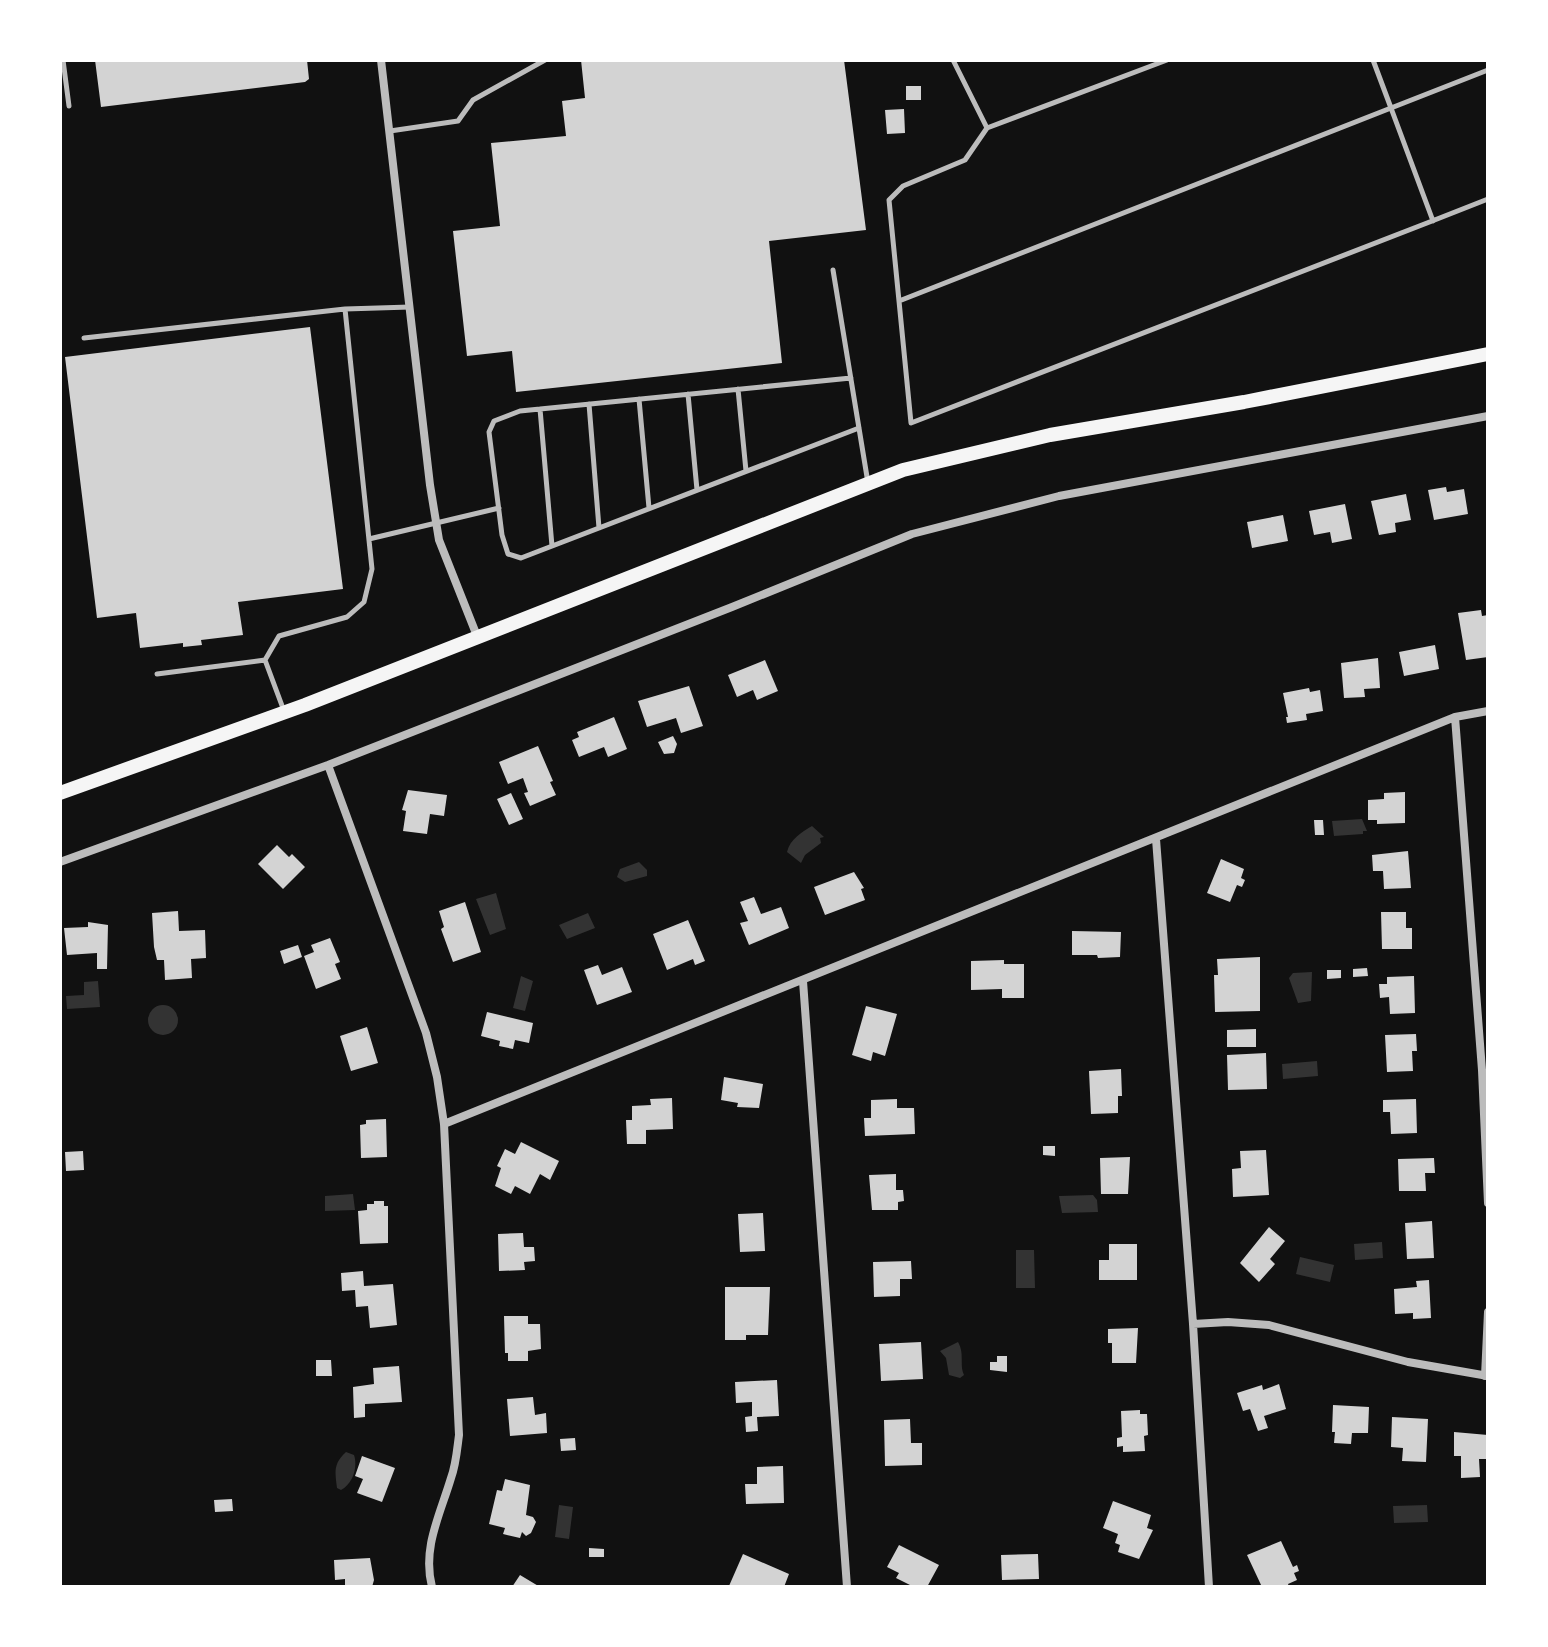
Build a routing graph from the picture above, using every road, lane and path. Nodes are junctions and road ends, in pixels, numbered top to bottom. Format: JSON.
{"nodes":[{"id":1,"x":63,"y":60,"type":"edge"},
{"id":2,"x":381,"y":60,"type":"edge"},
{"id":3,"x":545,"y":60,"type":"edge"},
{"id":4,"x":953,"y":60,"type":"edge"},
{"id":5,"x":1167,"y":60,"type":"edge"},
{"id":6,"x":1373,"y":60,"type":"edge"},
{"id":7,"x":1488,"y":70,"type":"edge"},
{"id":8,"x":69,"y":106,"type":"dead end"},
{"id":9,"x":1391,"y":108,"type":"junction"},
{"id":10,"x":987,"y":128,"type":"junction"},
{"id":11,"x":390,"y":131,"type":"junction"},
{"id":12,"x":1488,"y":199,"type":"edge"},
{"id":13,"x":1433,"y":221,"type":"junction"},
{"id":14,"x":833,"y":270,"type":"dead end"},
{"id":15,"x":899,"y":301,"type":"junction"},
{"id":16,"x":410,"y":307,"type":"junction"},
{"id":17,"x":345,"y":309,"type":"junction"},
{"id":18,"x":84,"y":338,"type":"dead end"},
{"id":19,"x":1488,"y":354,"type":"edge"},
{"id":20,"x":851,"y":378,"type":"junction"},
{"id":21,"x":738,"y":389,"type":"junction"},
{"id":22,"x":688,"y":394,"type":"junction"},
{"id":23,"x":639,"y":399,"type":"junction"},
{"id":24,"x":589,"y":404,"type":"junction"},
{"id":25,"x":540,"y":409,"type":"junction"},
{"id":26,"x":1488,"y":416,"type":"edge"},
{"id":27,"x":859,"y":428,"type":"junction"},
{"id":28,"x":746,"y":471,"type":"junction"},
{"id":29,"x":869,"y":484,"type":"junction"},
{"id":30,"x":697,"y":490,"type":"junction"},
{"id":31,"x":499,"y":508,"type":"junction"},
{"id":32,"x":649,"y":508,"type":"junction"},
{"id":33,"x":436,"y":523,"type":"junction"},
{"id":34,"x":599,"y":528,"type":"junction"},
{"id":35,"x":369,"y":539,"type":"junction"},
{"id":36,"x":552,"y":546,"type":"junction"},
{"id":37,"x":477,"y":636,"type":"junction"},
{"id":38,"x":265,"y":660,"type":"junction"},
{"id":39,"x":157,"y":674,"type":"dead end"},
{"id":40,"x":1488,"y":711,"type":"edge"},
{"id":41,"x":285,"y":712,"type":"junction"},
{"id":42,"x":1455,"y":717,"type":"junction"},
{"id":43,"x":328,"y":765,"type":"junction"},
{"id":44,"x":60,"y":793,"type":"edge"},
{"id":45,"x":1156,"y":839,"type":"junction"},
{"id":46,"x":60,"y":862,"type":"edge"},
{"id":47,"x":803,"y":981,"type":"junction"},
{"id":48,"x":444,"y":1124,"type":"junction"},
{"id":49,"x":1488,"y":1203,"type":"edge"},
{"id":50,"x":1488,"y":1312,"type":"edge"},
{"id":51,"x":1193,"y":1324,"type":"junction"},
{"id":52,"x":1487,"y":1376,"type":"edge"},
{"id":53,"x":432,"y":1587,"type":"edge"},
{"id":54,"x":847,"y":1587,"type":"edge"},
{"id":55,"x":1209,"y":1587,"type":"edge"}],
"edges":[{"from":1,"to":8,"type":"lane"},
{"from":2,"to":11,"type":"street"},
{"from":3,"to":11,"type":"lane"},
{"from":4,"to":10,"type":"lane"},
{"from":5,"to":10,"type":"lane"},
{"from":6,"to":9,"type":"lane"},
{"from":7,"to":9,"type":"lane"},
{"from":9,"to":13,"type":"lane"},
{"from":9,"to":15,"type":"lane"},
{"from":10,"to":15,"type":"lane"},
{"from":11,"to":16,"type":"street"},
{"from":12,"to":13,"type":"lane"},
{"from":13,"to":15,"type":"lane"},
{"from":14,"to":20,"type":"lane"},
{"from":16,"to":17,"type":"lane"},
{"from":16,"to":33,"type":"street"},
{"from":17,"to":18,"type":"lane"},
{"from":17,"to":35,"type":"lane"},
{"from":19,"to":29,"type":"main road"},
{"from":20,"to":21,"type":"lane"},
{"from":20,"to":27,"type":"lane"},
{"from":21,"to":22,"type":"lane"},
{"from":21,"to":28,"type":"lane"},
{"from":22,"to":23,"type":"lane"},
{"from":22,"to":30,"type":"lane"},
{"from":23,"to":24,"type":"lane"},
{"from":23,"to":32,"type":"lane"},
{"from":24,"to":25,"type":"lane"},
{"from":24,"to":34,"type":"lane"},
{"from":25,"to":31,"type":"lane"},
{"from":25,"to":36,"type":"lane"},
{"from":26,"to":43,"type":"street"},
{"from":27,"to":28,"type":"lane"},
{"from":27,"to":29,"type":"lane"},
{"from":28,"to":30,"type":"lane"},
{"from":29,"to":37,"type":"main road"},
{"from":30,"to":32,"type":"lane"},
{"from":31,"to":33,"type":"lane"},
{"from":31,"to":36,"type":"lane"},
{"from":32,"to":34,"type":"lane"},
{"from":33,"to":35,"type":"lane"},
{"from":33,"to":37,"type":"street"},
{"from":34,"to":36,"type":"lane"},
{"from":35,"to":38,"type":"lane"},
{"from":37,"to":41,"type":"main road"},
{"from":38,"to":39,"type":"lane"},
{"from":38,"to":41,"type":"lane"},
{"from":40,"to":42,"type":"street"},
{"from":41,"to":44,"type":"main road"},
{"from":42,"to":45,"type":"street"},
{"from":42,"to":49,"type":"street"},
{"from":43,"to":46,"type":"street"},
{"from":43,"to":48,"type":"street"},
{"from":45,"to":47,"type":"street"},
{"from":45,"to":51,"type":"street"},
{"from":47,"to":48,"type":"street"},
{"from":47,"to":54,"type":"street"},
{"from":48,"to":53,"type":"street"},
{"from":50,"to":52,"type":"street"},
{"from":51,"to":52,"type":"street"},
{"from":51,"to":55,"type":"street"}]}
